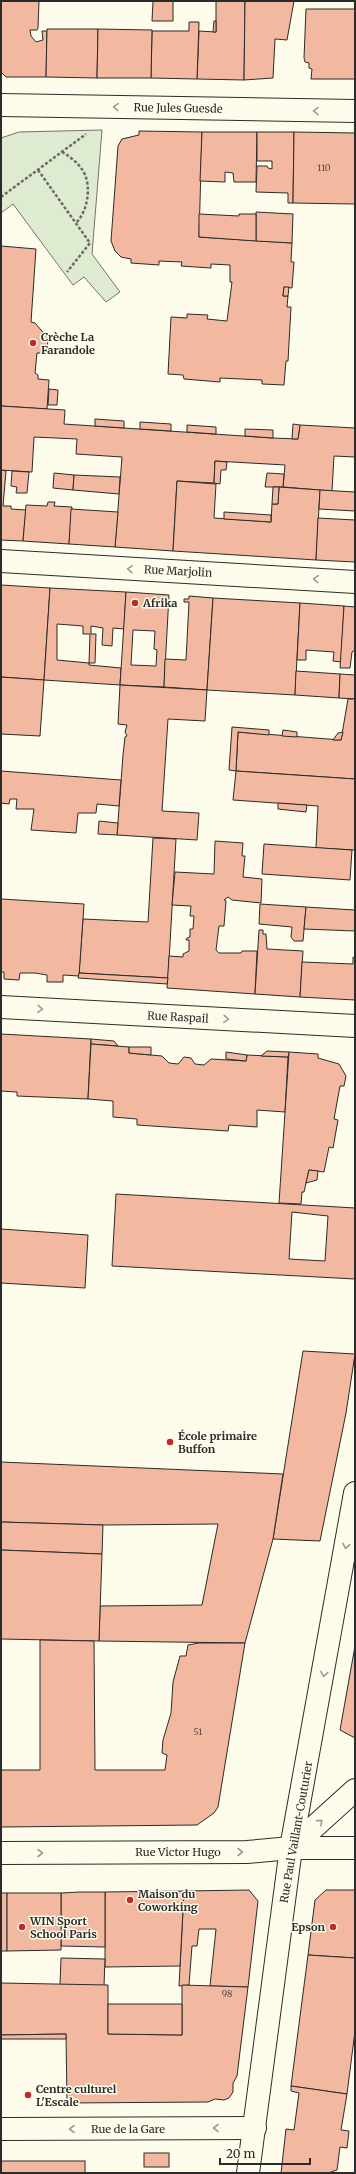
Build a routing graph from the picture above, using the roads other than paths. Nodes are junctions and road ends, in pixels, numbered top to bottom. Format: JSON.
{"nodes":[{"id":1,"x":1,"y":105,"type":"edge"},
{"id":2,"x":355,"y":111,"type":"edge"},
{"id":3,"x":1,"y":561,"type":"edge"},
{"id":4,"x":355,"y":582,"type":"edge"},
{"id":5,"x":1,"y":1007,"type":"edge"},
{"id":6,"x":355,"y":1026,"type":"edge"},
{"id":7,"x":355,"y":1493,"type":"edge"},
{"id":8,"x":355,"y":1790,"type":"edge"},
{"id":9,"x":291,"y":1848,"type":"junction"},
{"id":10,"x":355,"y":1848,"type":"edge"},
{"id":11,"x":1,"y":1853,"type":"edge"},
{"id":12,"x":255,"y":2128,"type":"junction"},
{"id":13,"x":1,"y":2129,"type":"edge"},
{"id":14,"x":248,"y":2173,"type":"edge"}],
"edges":[{"from":2,"to":1,"type":"street","name":"Rue Jules Guesde","one_way":true},
{"from":4,"to":3,"type":"street","name":"Rue Marjolin","one_way":true},
{"from":5,"to":6,"type":"street","name":"Rue Raspail","one_way":true},
{"from":7,"to":9,"type":"street","name":"Rue Paul Vaillant-Couturier","one_way":true},
{"from":9,"to":8,"type":"street","one_way":true},
{"from":9,"to":10,"type":"street","name":"Rue Victor Hugo"},
{"from":11,"to":9,"type":"street","name":"Rue Victor Hugo","one_way":true},
{"from":9,"to":12,"type":"street","name":"Rue Paul Vaillant-Couturier"},
{"from":12,"to":13,"type":"street","name":"Rue de la Gare","one_way":true},
{"from":12,"to":14,"type":"street","name":"Rue Paul Vaillant-Couturier"}]}
